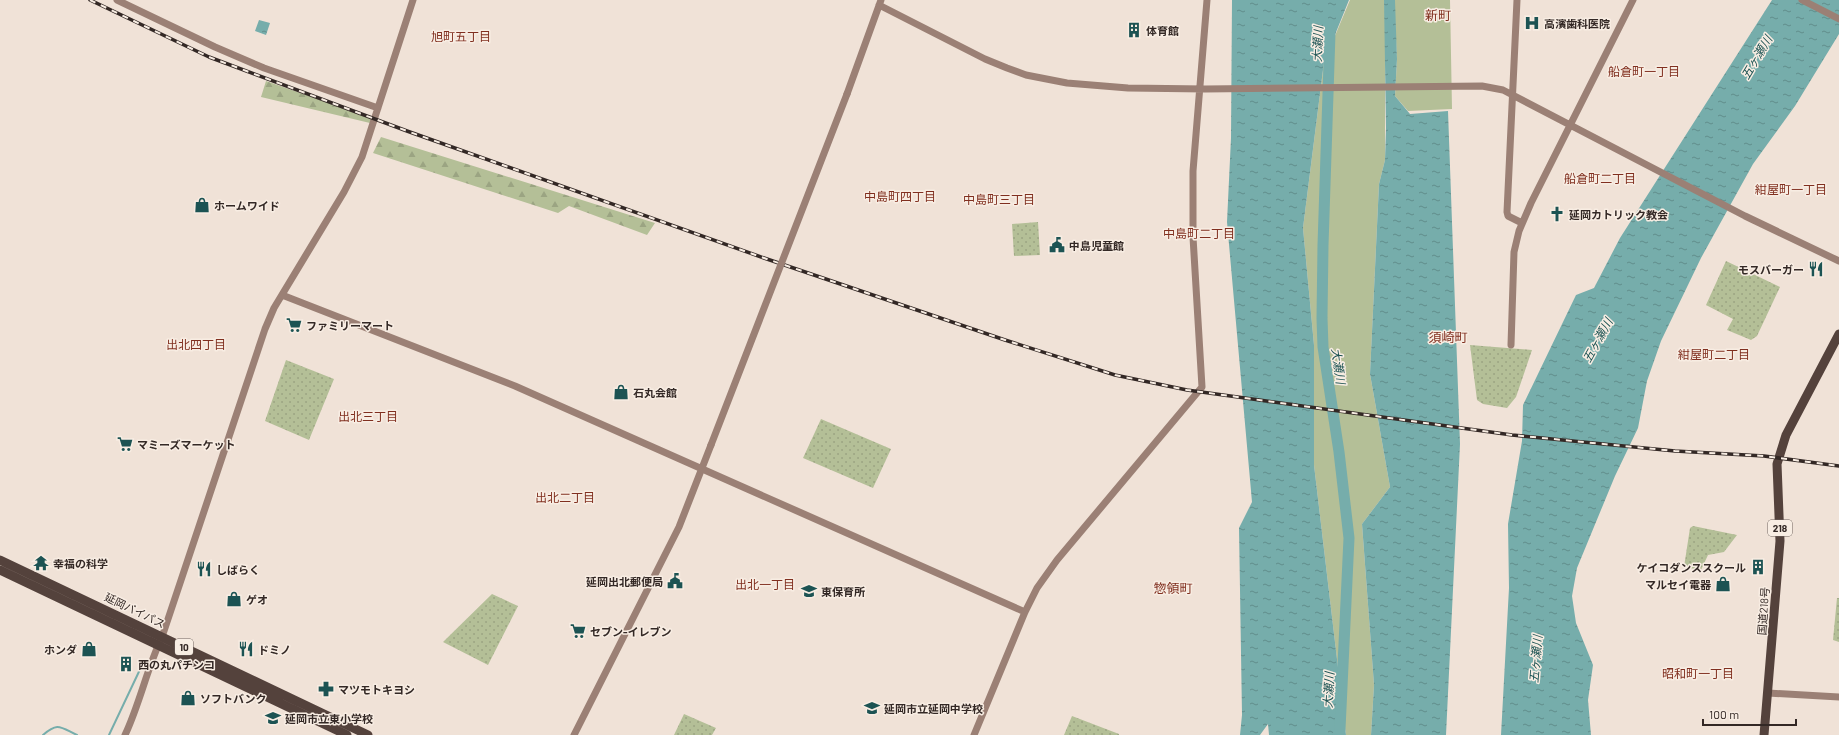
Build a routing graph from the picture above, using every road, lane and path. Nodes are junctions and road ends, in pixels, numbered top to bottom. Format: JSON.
{"nodes":[{"id":1,"x":118,"y":0,"type":"edge"},
{"id":2,"x":413,"y":0,"type":"edge"},
{"id":3,"x":1207,"y":0,"type":"edge"},
{"id":4,"x":1517,"y":0,"type":"edge"},
{"id":5,"x":1633,"y":0,"type":"edge"},
{"id":6,"x":1802,"y":0,"type":"edge"},
{"id":7,"x":880,"y":2,"type":"edge"},
{"id":8,"x":1839,"y":20,"type":"edge"},
{"id":9,"x":1202,"y":88,"type":"junction"},
{"id":10,"x":1512,"y":94,"type":"junction"},
{"id":11,"x":378,"y":108,"type":"junction"},
{"id":12,"x":1570,"y":125,"type":"junction"},
{"id":13,"x":1522,"y":223,"type":"junction"},
{"id":14,"x":1839,"y":261,"type":"edge"},
{"id":15,"x":282,"y":295,"type":"junction"},
{"id":16,"x":1839,"y":334,"type":"edge"},
{"id":17,"x":1511,"y":345,"type":"dead end"},
{"id":18,"x":702,"y":469,"type":"junction"},
{"id":19,"x":0,"y":560,"type":"edge"},
{"id":20,"x":0,"y":570,"type":"edge"},
{"id":21,"x":1025,"y":612,"type":"junction"},
{"id":22,"x":160,"y":641,"type":"junction"},
{"id":23,"x":1768,"y":693,"type":"junction"},
{"id":24,"x":1839,"y":697,"type":"edge"},
{"id":25,"x":125,"y":735,"type":"edge"},
{"id":26,"x":347,"y":735,"type":"edge"},
{"id":27,"x":368,"y":735,"type":"edge"},
{"id":28,"x":574,"y":735,"type":"edge"},
{"id":29,"x":974,"y":735,"type":"edge"},
{"id":30,"x":1764,"y":735,"type":"edge"}],
"edges":[{"from":1,"to":11,"type":"street"},
{"from":2,"to":11,"type":"street"},
{"from":3,"to":9,"type":"street"},
{"from":4,"to":10,"type":"street"},
{"from":5,"to":12,"type":"street"},
{"from":6,"to":8,"type":"street"},
{"from":7,"to":9,"type":"street"},
{"from":7,"to":18,"type":"street","bridge":true},
{"from":9,"to":10,"type":"street"},
{"from":9,"to":21,"type":"street"},
{"from":10,"to":12,"type":"street"},
{"from":10,"to":13,"type":"street"},
{"from":11,"to":15,"type":"street"},
{"from":12,"to":13,"type":"street"},
{"from":12,"to":14,"type":"street"},
{"from":13,"to":17,"type":"street"},
{"from":15,"to":18,"type":"street"},
{"from":15,"to":22,"type":"street"},
{"from":16,"to":23,"type":"highway","name":"国道218号","number":"218"},
{"from":18,"to":21,"type":"street"},
{"from":18,"to":28,"type":"street"},
{"from":19,"to":22,"type":"highway","name":"延岡バイパス","number":"10"},
{"from":20,"to":22,"type":"highway","name":"延岡バイパス","number":"10"},
{"from":21,"to":29,"type":"street"},
{"from":22,"to":25,"type":"street"},
{"from":22,"to":26,"type":"highway","name":"延岡バイパス","number":"10"},
{"from":22,"to":27,"type":"highway","name":"延岡バイパス","number":"10"},
{"from":23,"to":24,"type":"street"},
{"from":23,"to":30,"type":"highway","name":"国道218号","number":"218"}]}
